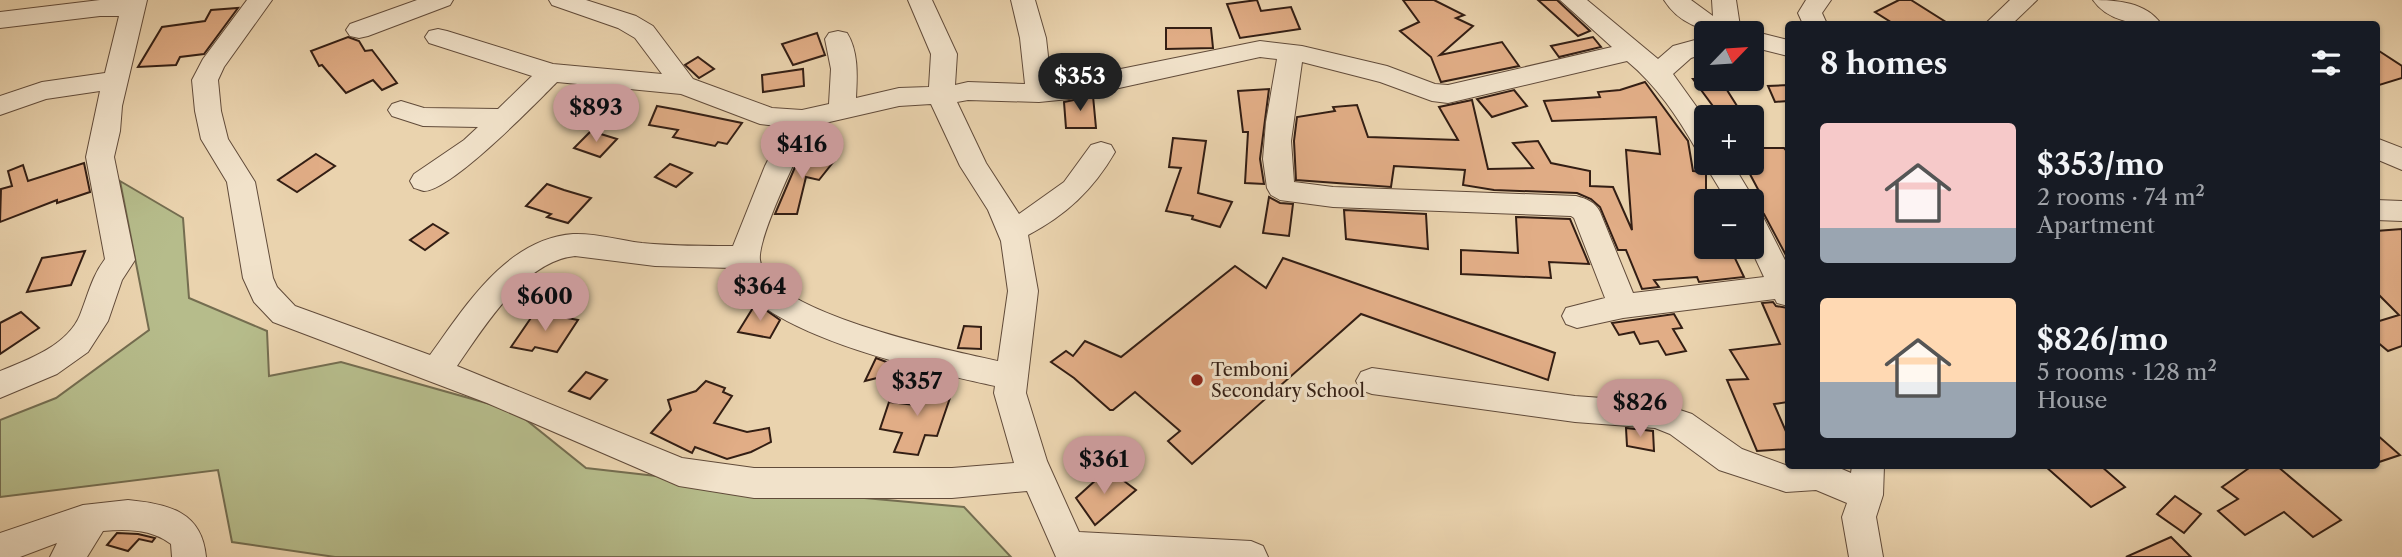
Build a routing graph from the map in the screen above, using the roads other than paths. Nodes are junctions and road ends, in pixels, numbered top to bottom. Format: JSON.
{"nodes":[{"id":1,"x":260,"y":0,"type":"edge"},
{"id":2,"x":441,"y":0,"type":"edge"},
{"id":3,"x":561,"y":0,"type":"edge"},
{"id":4,"x":920,"y":0,"type":"edge"},
{"id":5,"x":1023,"y":0,"type":"edge"},
{"id":6,"x":1572,"y":0,"type":"edge"},
{"id":7,"x":1676,"y":0,"type":"edge"},
{"id":8,"x":1724,"y":0,"type":"edge"},
{"id":9,"x":1819,"y":0,"type":"edge"},
{"id":10,"x":2025,"y":0,"type":"edge"},
{"id":11,"x":2105,"y":0,"type":"edge"},
{"id":12,"x":135,"y":5,"type":"edge"},
{"id":13,"x":0,"y":20,"type":"edge"},
{"id":14,"x":1703,"y":21,"type":"edge"},
{"id":15,"x":1727,"y":21,"type":"edge"},
{"id":16,"x":1814,"y":21,"type":"edge"},
{"id":17,"x":2000,"y":21,"type":"edge"},
{"id":18,"x":2143,"y":21,"type":"edge"},
{"id":19,"x":359,"y":30,"type":"dead end"},
{"id":20,"x":438,"y":37,"type":"dead end"},
{"id":21,"x":838,"y":39,"type":"dead end"},
{"id":22,"x":1764,"y":42,"type":"edge"},
{"id":23,"x":1785,"y":47,"type":"edge"},
{"id":24,"x":1694,"y":48,"type":"edge"},
{"id":25,"x":1632,"y":51,"type":"junction"},
{"id":26,"x":1291,"y":52,"type":"junction"},
{"id":27,"x":551,"y":73,"type":"junction"},
{"id":28,"x":1658,"y":73,"type":"junction"},
{"id":29,"x":115,"y":80,"type":"junction"},
{"id":30,"x":684,"y":85,"type":"junction"},
{"id":31,"x":1039,"y":93,"type":"junction"},
{"id":32,"x":941,"y":96,"type":"junction"},
{"id":33,"x":0,"y":106,"type":"edge"},
{"id":34,"x":401,"y":110,"type":"dead end"},
{"id":35,"x":842,"y":112,"type":"junction"},
{"id":36,"x":505,"y":118,"type":"junction"},
{"id":37,"x":802,"y":119,"type":"junction"},
{"id":38,"x":1694,"y":120,"type":"edge"},
{"id":39,"x":2380,"y":149,"type":"edge"},
{"id":40,"x":1101,"y":152,"type":"dead end"},
{"id":41,"x":2402,"y":160,"type":"edge"},
{"id":42,"x":424,"y":181,"type":"dead end"},
{"id":43,"x":2380,"y":210,"type":"edge"},
{"id":44,"x":2402,"y":211,"type":"edge"},
{"id":45,"x":1012,"y":231,"type":"junction"},
{"id":46,"x":1764,"y":246,"type":"edge"},
{"id":47,"x":745,"y":257,"type":"junction"},
{"id":48,"x":1785,"y":289,"type":"edge"},
{"id":49,"x":1785,"y":291,"type":"edge"},
{"id":50,"x":1623,"y":306,"type":"junction"},
{"id":51,"x":1577,"y":316,"type":"dead end"},
{"id":52,"x":436,"y":371,"type":"junction"},
{"id":53,"x":1011,"y":377,"type":"junction"},
{"id":54,"x":1372,"y":381,"type":"dead end"},
{"id":55,"x":0,"y":385,"type":"edge"},
{"id":56,"x":1037,"y":477,"type":"junction"},
{"id":57,"x":1867,"y":480,"type":"edge"},
{"id":58,"x":92,"y":519,"type":"junction"},
{"id":59,"x":0,"y":549,"type":"edge"},
{"id":60,"x":1072,"y":552,"type":"edge"},
{"id":61,"x":67,"y":557,"type":"edge"},
{"id":62,"x":188,"y":557,"type":"edge"},
{"id":63,"x":1251,"y":557,"type":"edge"},
{"id":64,"x":1866,"y":557,"type":"edge"}],
"edges":[{"from":1,"to":52,"type":"street"},
{"from":2,"to":19,"type":"street"},
{"from":3,"to":30,"type":"street"},
{"from":4,"to":32,"type":"street"},
{"from":5,"to":31,"type":"street"},
{"from":6,"to":25,"type":"street"},
{"from":7,"to":14,"type":"street"},
{"from":8,"to":15,"type":"street"},
{"from":9,"to":16,"type":"street"},
{"from":10,"to":17,"type":"street"},
{"from":11,"to":18,"type":"street"},
{"from":12,"to":13,"type":"street"},
{"from":12,"to":29,"type":"street"},
{"from":20,"to":27,"type":"street"},
{"from":21,"to":35,"type":"street"},
{"from":22,"to":23,"type":"street"},
{"from":24,"to":28,"type":"street"},
{"from":25,"to":26,"type":"street"},
{"from":25,"to":28,"type":"street"},
{"from":26,"to":31,"type":"street"},
{"from":26,"to":50,"type":"street"},
{"from":27,"to":30,"type":"street"},
{"from":27,"to":36,"type":"street"},
{"from":28,"to":38,"type":"street"},
{"from":29,"to":33,"type":"street"},
{"from":29,"to":55,"type":"street"},
{"from":30,"to":37,"type":"street"},
{"from":31,"to":32,"type":"street"},
{"from":32,"to":35,"type":"street"},
{"from":32,"to":45,"type":"street"},
{"from":34,"to":36,"type":"street"},
{"from":35,"to":37,"type":"street"},
{"from":36,"to":42,"type":"street"},
{"from":37,"to":47,"type":"street"},
{"from":39,"to":41,"type":"street"},
{"from":40,"to":45,"type":"street"},
{"from":43,"to":44,"type":"street"},
{"from":45,"to":53,"type":"street"},
{"from":46,"to":48,"type":"street"},
{"from":47,"to":52,"type":"street"},
{"from":47,"to":53,"type":"street"},
{"from":49,"to":50,"type":"street"},
{"from":50,"to":51,"type":"street"},
{"from":52,"to":56,"type":"street"},
{"from":53,"to":56,"type":"street"},
{"from":54,"to":57,"type":"street"},
{"from":56,"to":60,"type":"street"},
{"from":57,"to":64,"type":"street"},
{"from":58,"to":59,"type":"street"},
{"from":58,"to":61,"type":"street"},
{"from":58,"to":62,"type":"street"},
{"from":60,"to":63,"type":"street"}]}
